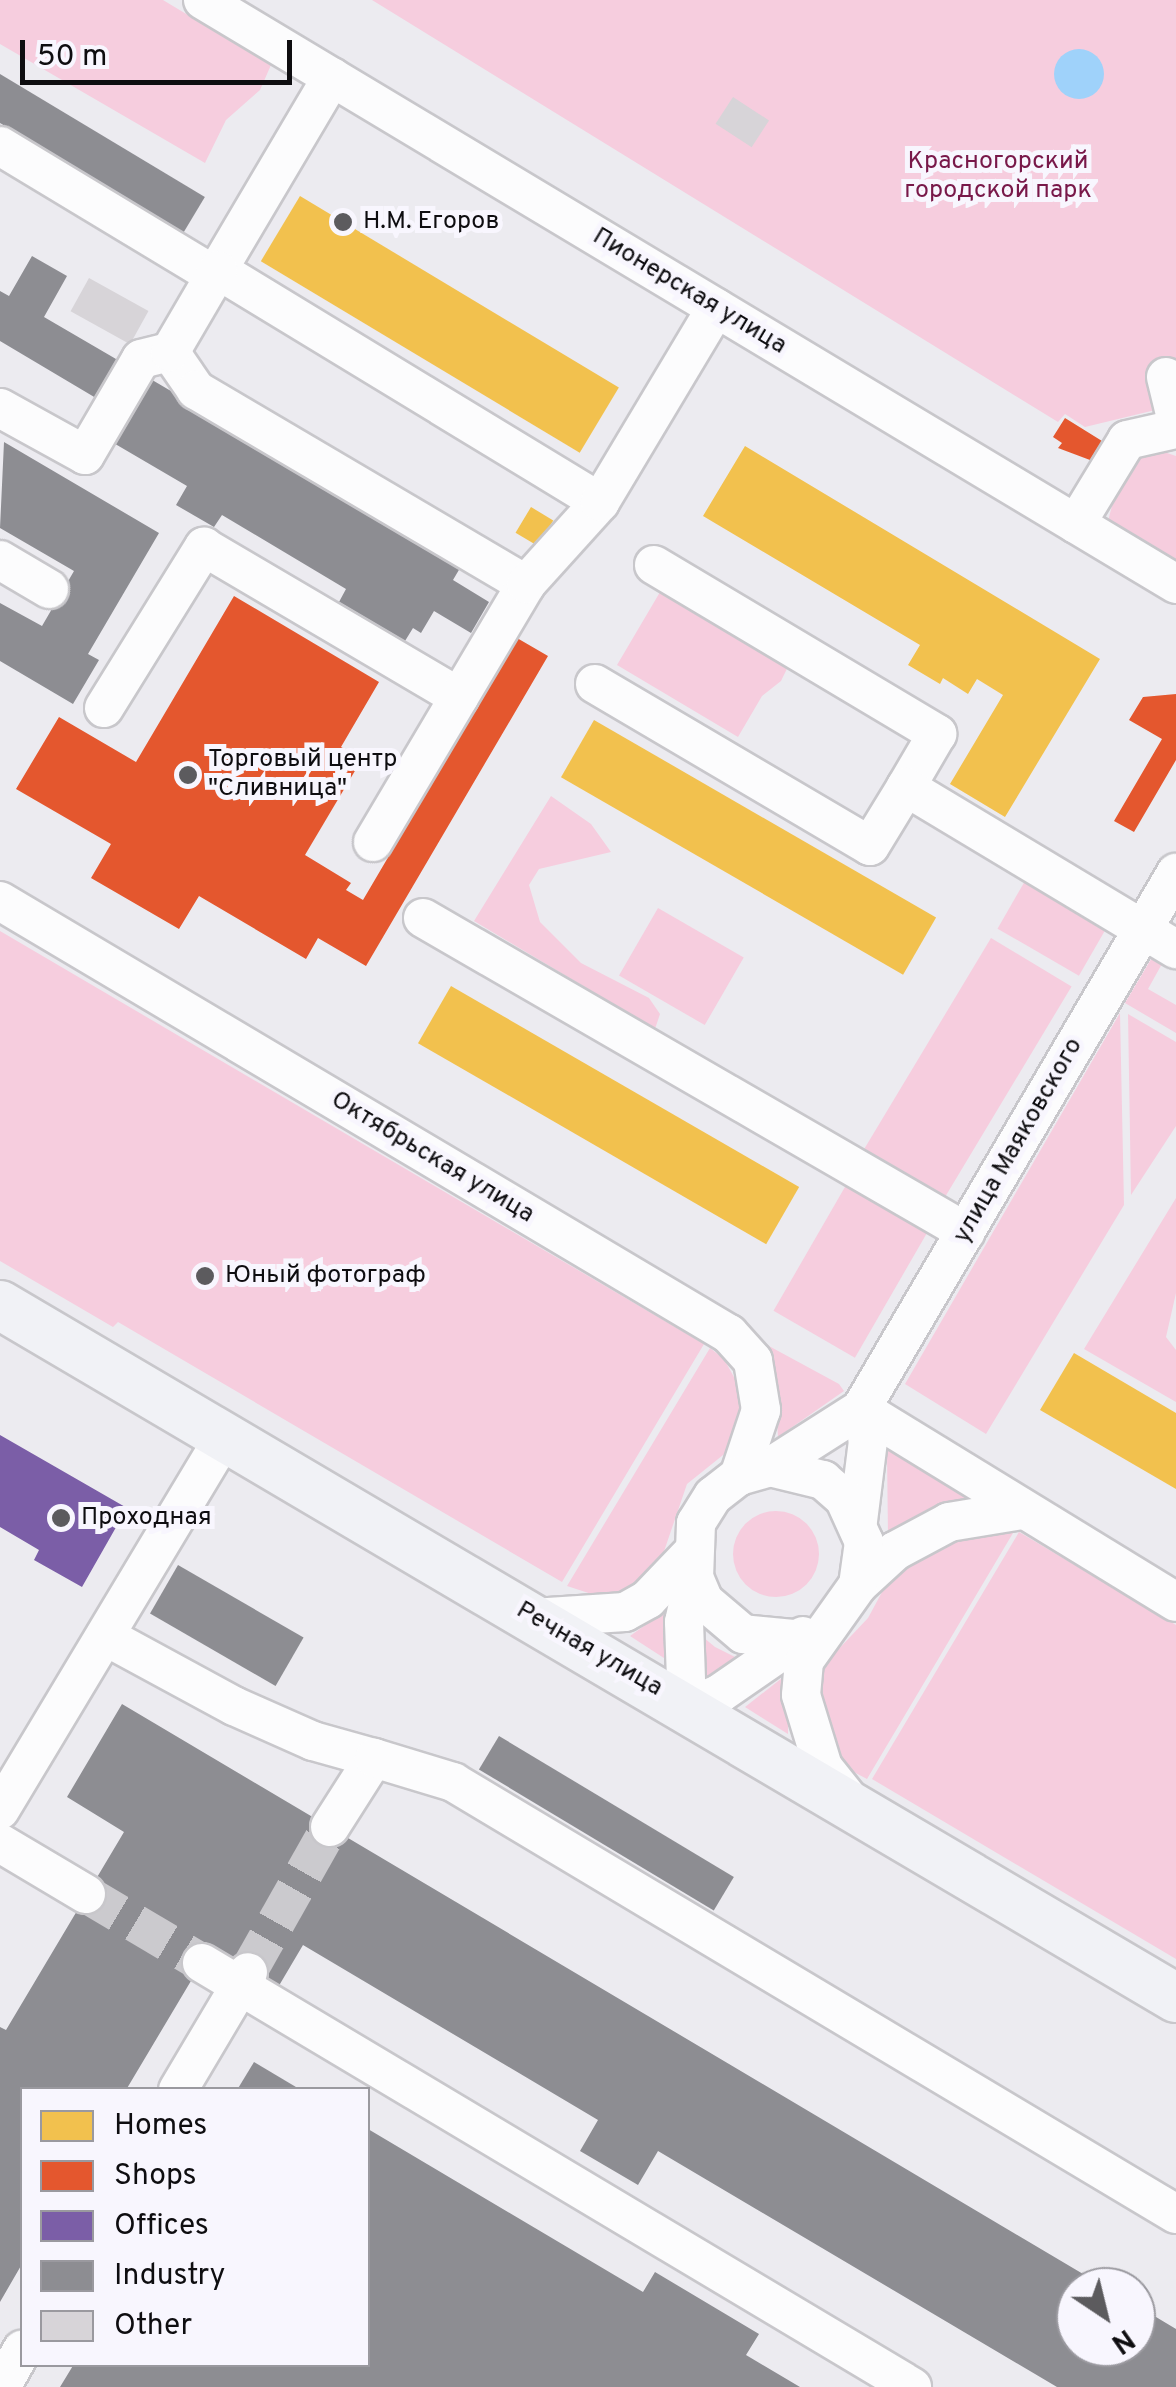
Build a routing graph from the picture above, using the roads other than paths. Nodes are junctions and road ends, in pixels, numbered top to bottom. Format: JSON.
{"nodes":[{"id":1,"x":203,"y":0,"type":"edge"},
{"id":2,"x":332,"y":77,"type":"junction"},
{"id":3,"x":0,"y":146,"type":"edge"},
{"id":4,"x":216,"y":273,"type":"junction"},
{"id":5,"x":716,"y":308,"type":"junction"},
{"id":6,"x":170,"y":352,"type":"junction"},
{"id":7,"x":1166,"y":377,"type":"dead end"},
{"id":8,"x":0,"y":408,"type":"edge"},
{"id":9,"x":1176,"y":418,"type":"edge"},
{"id":10,"x":1176,"y":429,"type":"edge"},
{"id":11,"x":600,"y":502,"type":"junction"},
{"id":12,"x":1076,"y":524,"type":"junction"},
{"id":13,"x":0,"y":560,"type":"edge"},
{"id":14,"x":654,"y":565,"type":"dead end"},
{"id":15,"x":526,"y":584,"type":"junction"},
{"id":16,"x":1176,"y":584,"type":"edge"},
{"id":17,"x":49,"y":589,"type":"dead end"},
{"id":18,"x":595,"y":684,"type":"dead end"},
{"id":19,"x":459,"y":697,"type":"junction"},
{"id":20,"x":104,"y":708,"type":"dead end"},
{"id":21,"x":906,"y":787,"type":"junction"},
{"id":22,"x":373,"y":842,"type":"dead end"},
{"id":23,"x":1176,"y":873,"type":"edge"},
{"id":24,"x":0,"y":901,"type":"edge"},
{"id":25,"x":422,"y":918,"type":"dead end"},
{"id":26,"x":1144,"y":929,"type":"junction"},
{"id":27,"x":1176,"y":949,"type":"edge"},
{"id":28,"x":966,"y":1232,"type":"junction"},
{"id":29,"x":0,"y":1305,"type":"edge"},
{"id":30,"x":861,"y":1409,"type":"junction"},
{"id":31,"x":224,"y":1437,"type":"junction"},
{"id":32,"x":754,"y":1472,"type":"junction"},
{"id":33,"x":1022,"y":1510,"type":"junction"},
{"id":34,"x":858,"y":1521,"type":"junction"},
{"id":35,"x":692,"y":1566,"type":"junction"},
{"id":36,"x":858,"y":1585,"type":"junction"},
{"id":37,"x":1176,"y":1602,"type":"edge"},
{"id":38,"x":532,"y":1618,"type":"junction"},
{"id":39,"x":808,"y":1634,"type":"junction"},
{"id":40,"x":105,"y":1636,"type":"junction"},
{"id":41,"x":687,"y":1706,"type":"junction"},
{"id":42,"x":374,"y":1758,"type":"junction"},
{"id":43,"x":855,"y":1806,"type":"junction"},
{"id":44,"x":0,"y":1810,"type":"edge"},
{"id":45,"x":330,"y":1827,"type":"tunnel mouth"},
{"id":46,"x":0,"y":1843,"type":"edge"},
{"id":47,"x":86,"y":1894,"type":"tunnel mouth"},
{"id":48,"x":202,"y":1963,"type":"tunnel mouth"},
{"id":49,"x":244,"y":1979,"type":"junction"},
{"id":50,"x":1176,"y":1998,"type":"edge"},
{"id":51,"x":180,"y":2087,"type":"edge"},
{"id":52,"x":1176,"y":2214,"type":"edge"},
{"id":53,"x":20,"y":2354,"type":"edge"},
{"id":54,"x":1,"y":2387,"type":"edge"},
{"id":55,"x":912,"y":2387,"type":"edge"}],
"edges":[{"from":1,"to":2,"type":"street","name":"Пионерская улица"},
{"from":2,"to":4,"type":"street"},
{"from":2,"to":5,"type":"street","name":"Пионерская улица"},
{"from":3,"to":4,"type":"street"},
{"from":4,"to":6,"type":"street"},
{"from":4,"to":11,"type":"street"},
{"from":5,"to":11,"type":"street"},
{"from":5,"to":12,"type":"street","name":"Пионерская улица"},
{"from":6,"to":8,"type":"street"},
{"from":6,"to":15,"type":"street"},
{"from":7,"to":9,"type":"street"},
{"from":10,"to":12,"type":"street"},
{"from":11,"to":15,"type":"street"},
{"from":12,"to":16,"type":"street","name":"Пионерская улица"},
{"from":13,"to":17,"type":"street"},
{"from":14,"to":21,"type":"street"},
{"from":15,"to":19,"type":"street"},
{"from":18,"to":21,"type":"street"},
{"from":19,"to":20,"type":"street"},
{"from":19,"to":22,"type":"street"},
{"from":21,"to":26,"type":"street"},
{"from":23,"to":26,"type":"street","name":"улица Маяковского"},
{"from":24,"to":32,"type":"street","name":"Октябрьская улица"},
{"from":25,"to":28,"type":"street"},
{"from":26,"to":27,"type":"street"},
{"from":26,"to":28,"type":"street","name":"улица Маяковского"},
{"from":28,"to":30,"type":"street","name":"улица Маяковского"},
{"from":29,"to":31,"type":"main road","name":"Речная улица"},
{"from":30,"to":32,"type":"street","name":"улица Маяковского"},
{"from":30,"to":33,"type":"street"},
{"from":30,"to":34,"type":"street"},
{"from":31,"to":38,"type":"main road","name":"Речная улица"},
{"from":31,"to":40,"type":"street"},
{"from":32,"to":34,"type":"street"},
{"from":32,"to":35,"type":"street","name":"улица Маяковского"},
{"from":33,"to":36,"type":"street"},
{"from":33,"to":37,"type":"street"},
{"from":34,"to":36,"type":"street"},
{"from":35,"to":38,"type":"street","name":"улица Маяковского"},
{"from":35,"to":39,"type":"street"},
{"from":35,"to":41,"type":"street","name":"улица Маяковского"},
{"from":36,"to":39,"type":"street"},
{"from":38,"to":41,"type":"main road","name":"Речная улица"},
{"from":39,"to":41,"type":"street"},
{"from":39,"to":43,"type":"street"},
{"from":40,"to":42,"type":"street"},
{"from":40,"to":44,"type":"street"},
{"from":41,"to":43,"type":"main road","name":"Речная улица"},
{"from":42,"to":45,"type":"street"},
{"from":42,"to":52,"type":"street"},
{"from":43,"to":50,"type":"main road","name":"Речная улица"},
{"from":46,"to":47,"type":"street"},
{"from":48,"to":49,"type":"street"},
{"from":49,"to":51,"type":"street"},
{"from":49,"to":55,"type":"street"},
{"from":53,"to":54,"type":"street"}]}
